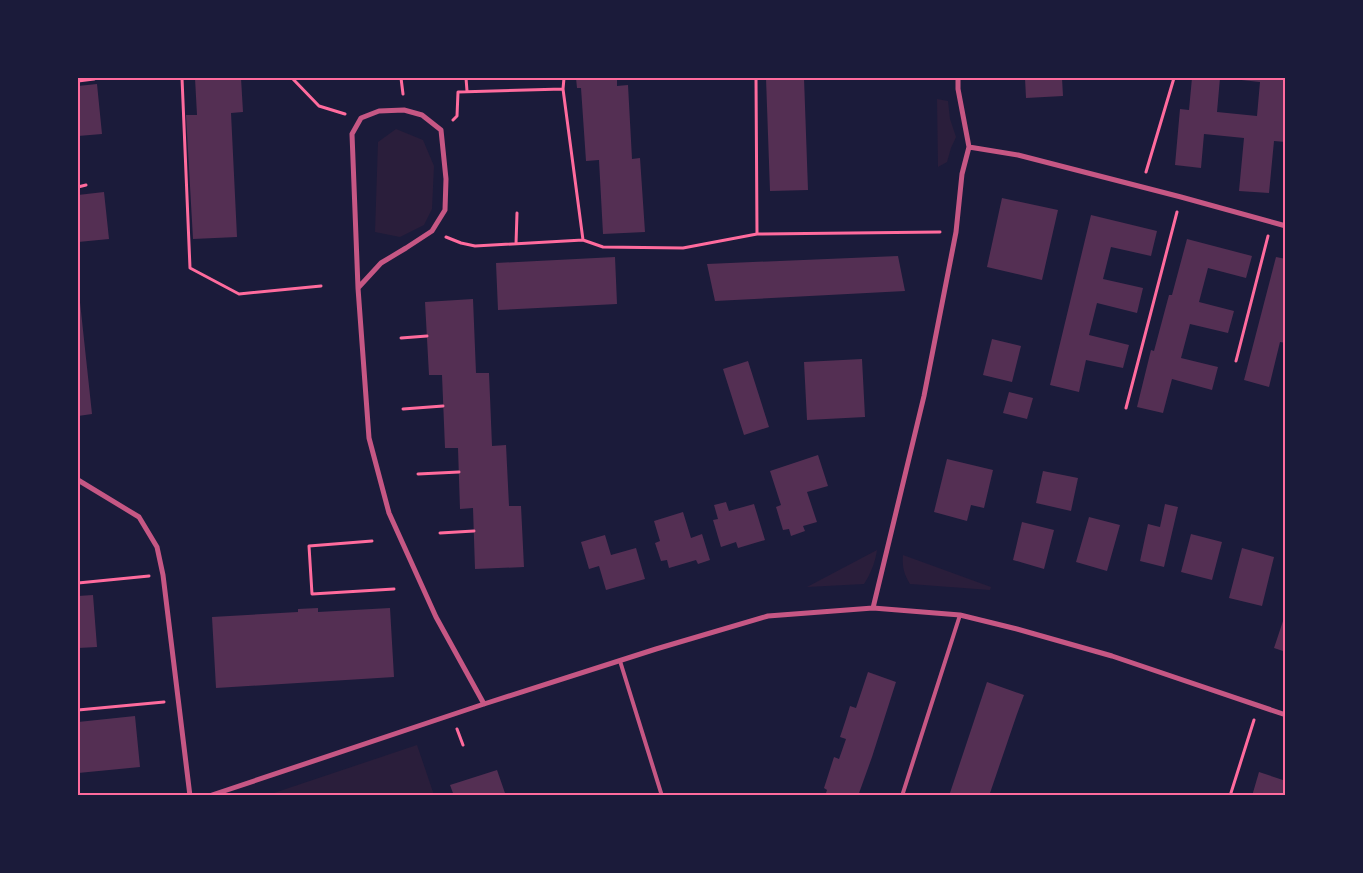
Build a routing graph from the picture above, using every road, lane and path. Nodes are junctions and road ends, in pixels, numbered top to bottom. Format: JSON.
{"nodes":[{"id":1,"x":182,"y":78,"type":"edge"},
{"id":2,"x":292,"y":78,"type":"edge"},
{"id":3,"x":466,"y":78,"type":"edge"},
{"id":4,"x":564,"y":78,"type":"edge"},
{"id":5,"x":756,"y":78,"type":"edge"},
{"id":6,"x":958,"y":78,"type":"edge"},
{"id":7,"x":1174,"y":78,"type":"edge"},
{"id":8,"x":94,"y":79,"type":"dead end"},
{"id":9,"x":78,"y":81,"type":"edge"},
{"id":10,"x":563,"y":89,"type":"junction"},
{"id":11,"x":467,"y":91,"type":"junction"},
{"id":12,"x":362,"y":118,"type":"junction"},
{"id":13,"x":441,"y":130,"type":"junction"},
{"id":14,"x":968,"y":146,"type":"junction"},
{"id":15,"x":86,"y":185,"type":"dead end"},
{"id":16,"x":78,"y":187,"type":"edge"},
{"id":17,"x":1141,"y":187,"type":"junction"},
{"id":18,"x":1181,"y":197,"type":"junction"},
{"id":19,"x":517,"y":212,"type":"dead end"},
{"id":20,"x":1272,"y":222,"type":"junction"},
{"id":21,"x":1286,"y":226,"type":"edge"},
{"id":22,"x":432,"y":231,"type":"junction"},
{"id":23,"x":956,"y":232,"type":"junction"},
{"id":24,"x":757,"y":234,"type":"junction"},
{"id":25,"x":583,"y":240,"type":"junction"},
{"id":26,"x":516,"y":244,"type":"junction"},
{"id":27,"x":320,"y":286,"type":"dead end"},
{"id":28,"x":358,"y":288,"type":"junction"},
{"id":29,"x":427,"y":336,"type":"dead end"},
{"id":30,"x":402,"y":338,"type":"dead end"},
{"id":31,"x":1236,"y":361,"type":"dead end"},
{"id":32,"x":443,"y":406,"type":"dead end"},
{"id":33,"x":1126,"y":408,"type":"dead end"},
{"id":34,"x":403,"y":409,"type":"dead end"},
{"id":35,"x":459,"y":472,"type":"dead end"},
{"id":36,"x":418,"y":474,"type":"dead end"},
{"id":37,"x":78,"y":480,"type":"edge"},
{"id":38,"x":474,"y":531,"type":"dead end"},
{"id":39,"x":440,"y":532,"type":"dead end"},
{"id":40,"x":372,"y":541,"type":"dead end"},
{"id":41,"x":163,"y":575,"type":"junction"},
{"id":42,"x":78,"y":583,"type":"edge"},
{"id":43,"x":394,"y":589,"type":"dead end"},
{"id":44,"x":874,"y":608,"type":"junction"},
{"id":45,"x":960,"y":616,"type":"junction"},
{"id":46,"x":620,"y":661,"type":"junction"},
{"id":47,"x":179,"y":700,"type":"junction"},
{"id":48,"x":484,"y":704,"type":"junction"},
{"id":49,"x":1259,"y":706,"type":"junction"},
{"id":50,"x":78,"y":710,"type":"edge"},
{"id":51,"x":1286,"y":714,"type":"edge"},
{"id":52,"x":457,"y":728,"type":"dead end"},
{"id":53,"x":463,"y":745,"type":"dead end"},
{"id":54,"x":190,"y":796,"type":"edge"},
{"id":55,"x":210,"y":796,"type":"edge"},
{"id":56,"x":662,"y":796,"type":"edge"},
{"id":57,"x":902,"y":796,"type":"edge"},
{"id":58,"x":1230,"y":796,"type":"edge"}],
"edges":[{"from":1,"to":27,"type":"path"},
{"from":2,"to":12,"type":"path"},
{"from":3,"to":11,"type":"path"},
{"from":4,"to":10,"type":"path"},
{"from":5,"to":24,"type":"path"},
{"from":6,"to":14,"type":"street"},
{"from":7,"to":17,"type":"path"},
{"from":8,"to":9,"type":"path"},
{"from":10,"to":11,"type":"path"},
{"from":10,"to":25,"type":"path"},
{"from":11,"to":13,"type":"path"},
{"from":12,"to":13,"type":"street"},
{"from":12,"to":28,"type":"street"},
{"from":13,"to":22,"type":"street"},
{"from":14,"to":17,"type":"street"},
{"from":14,"to":23,"type":"street"},
{"from":15,"to":16,"type":"path"},
{"from":17,"to":18,"type":"street"},
{"from":18,"to":20,"type":"street"},
{"from":18,"to":33,"type":"path"},
{"from":19,"to":26,"type":"path"},
{"from":20,"to":21,"type":"street"},
{"from":20,"to":31,"type":"path"},
{"from":22,"to":26,"type":"path"},
{"from":22,"to":28,"type":"street"},
{"from":23,"to":24,"type":"path"},
{"from":23,"to":44,"type":"street"},
{"from":24,"to":25,"type":"path"},
{"from":25,"to":26,"type":"path"},
{"from":28,"to":48,"type":"street"},
{"from":29,"to":30,"type":"path"},
{"from":32,"to":34,"type":"path"},
{"from":35,"to":36,"type":"path"},
{"from":37,"to":41,"type":"street"},
{"from":38,"to":39,"type":"path"},
{"from":40,"to":43,"type":"path"},
{"from":41,"to":42,"type":"path"},
{"from":41,"to":47,"type":"street"},
{"from":44,"to":45,"type":"street"},
{"from":44,"to":46,"type":"street"},
{"from":45,"to":49,"type":"street"},
{"from":45,"to":57,"type":"lane"},
{"from":46,"to":48,"type":"street"},
{"from":46,"to":56,"type":"lane"},
{"from":47,"to":50,"type":"path"},
{"from":47,"to":54,"type":"street"},
{"from":48,"to":55,"type":"street"},
{"from":49,"to":51,"type":"street"},
{"from":49,"to":58,"type":"path"},
{"from":52,"to":53,"type":"path"}]}
